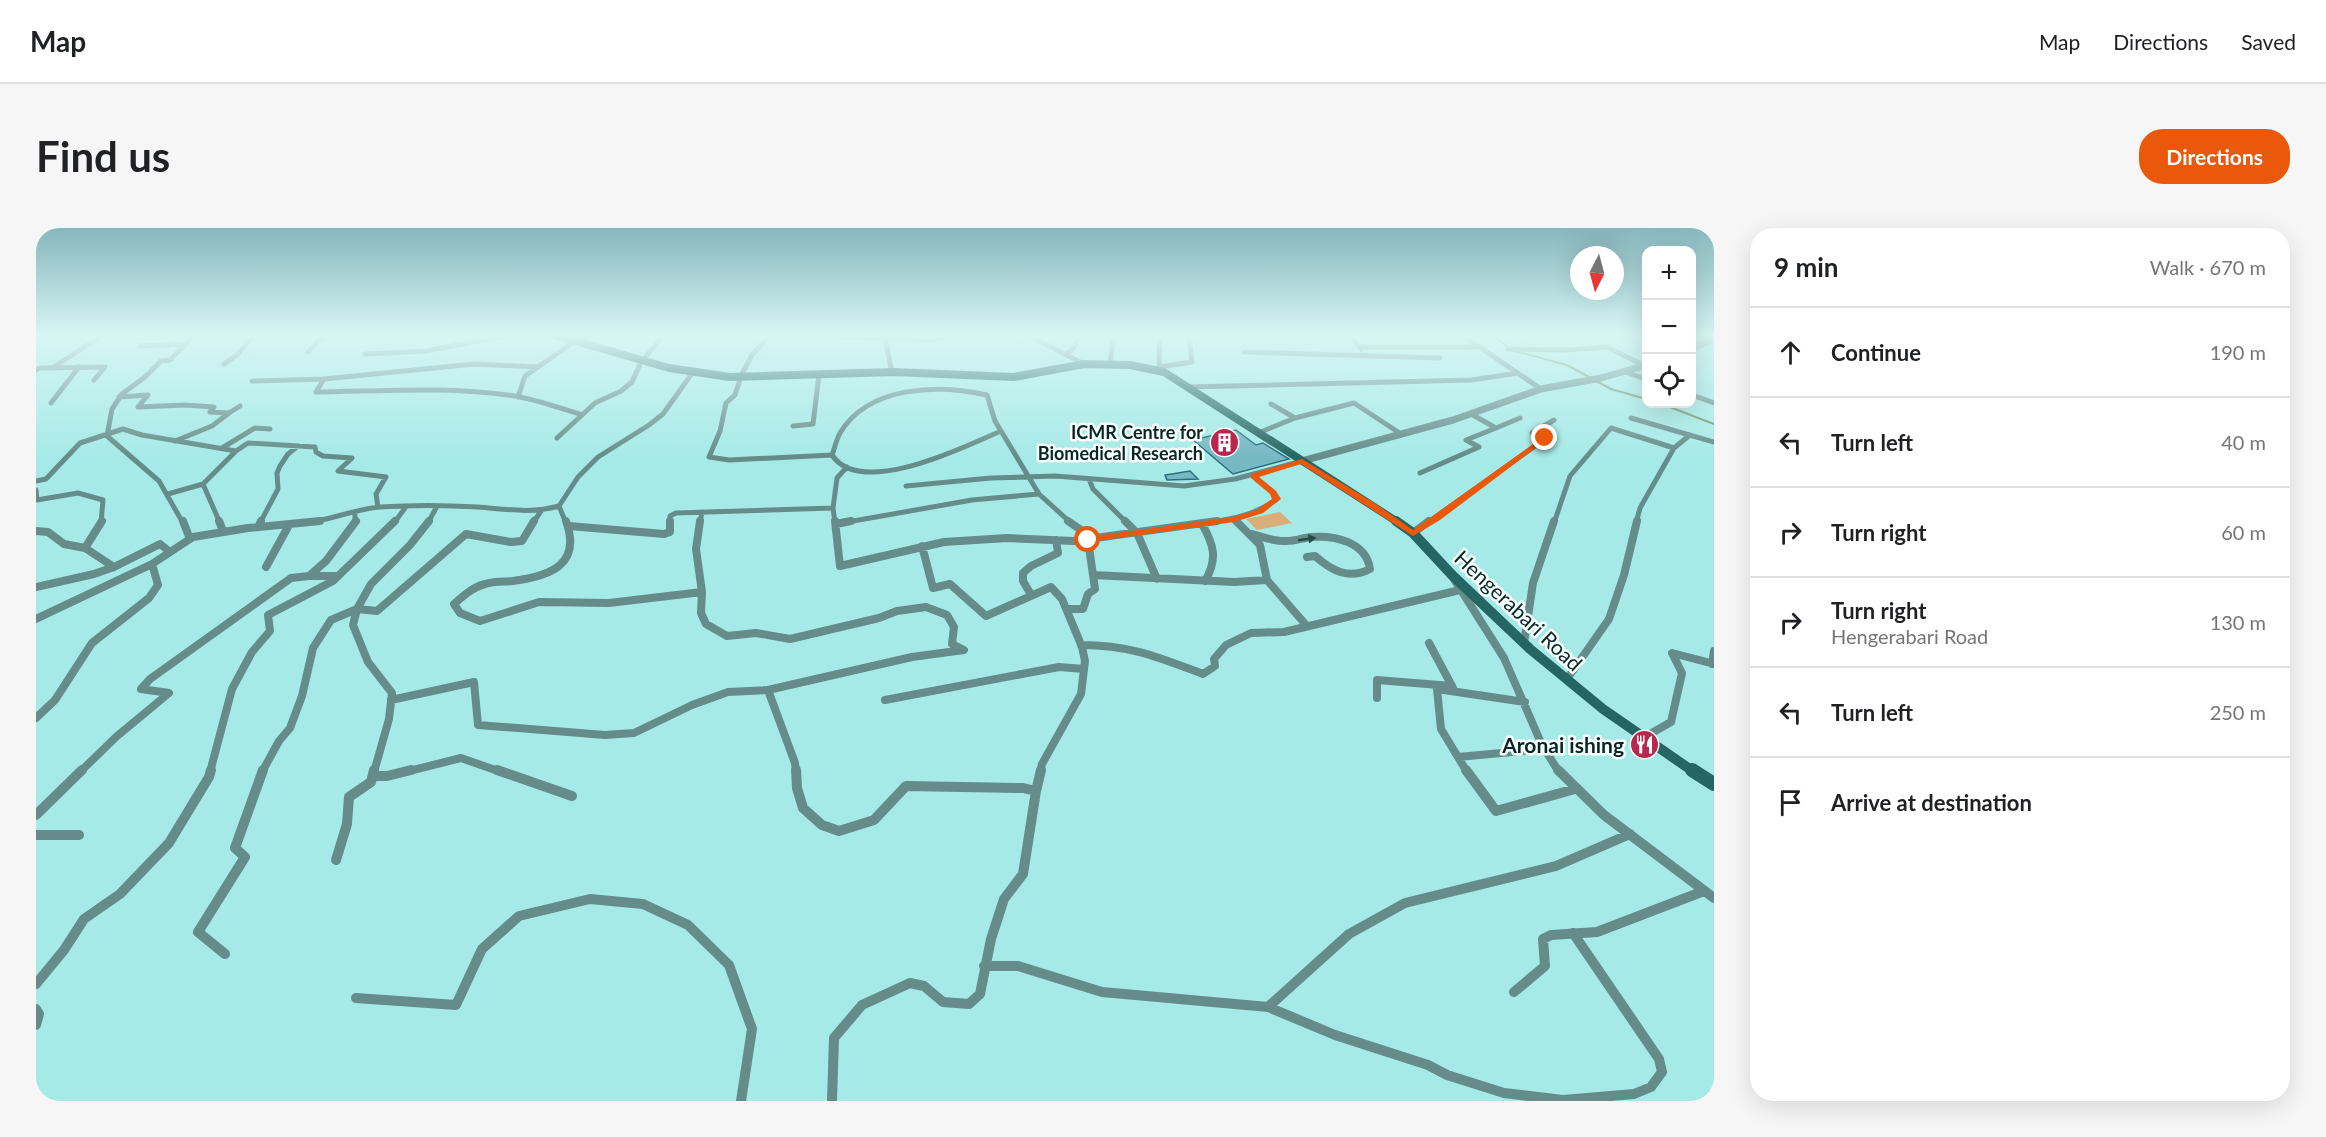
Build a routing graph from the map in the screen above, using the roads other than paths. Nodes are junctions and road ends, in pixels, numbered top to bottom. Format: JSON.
{"nodes":[{"id":1,"x":361,"y":375,"type":"edge"},
{"id":2,"x":819,"y":375,"type":"edge"},
{"id":3,"x":72,"y":376,"type":"edge"},
{"id":4,"x":98,"y":376,"type":"edge"},
{"id":5,"x":146,"y":376,"type":"edge"},
{"id":6,"x":354,"y":376,"type":"edge"},
{"id":7,"x":525,"y":376,"type":"edge"},
{"id":8,"x":635,"y":376,"type":"edge"},
{"id":9,"x":689,"y":376,"type":"edge"},
{"id":10,"x":738,"y":376,"type":"edge"},
{"id":11,"x":741,"y":376,"type":"junction"},
{"id":12,"x":761,"y":376,"type":"edge"},
{"id":13,"x":983,"y":376,"type":"edge"},
{"id":14,"x":1027,"y":376,"type":"edge"},
{"id":15,"x":1169,"y":376,"type":"edge"},
{"id":16,"x":1500,"y":376,"type":"edge"},
{"id":17,"x":1522,"y":376,"type":"edge"},
{"id":18,"x":1609,"y":376,"type":"edge"},
{"id":19,"x":324,"y":379,"type":"junction"},
{"id":20,"x":94,"y":380,"type":"dead end"},
{"id":21,"x":252,"y":381,"type":"dead end"},
{"id":22,"x":1187,"y":387,"type":"junction"},
{"id":23,"x":1541,"y":389,"type":"junction"},
{"id":24,"x":354,"y":392,"type":"junction"},
{"id":25,"x":1696,"y":396,"type":"edge"},
{"id":26,"x":119,"y":397,"type":"junction"},
{"id":27,"x":518,"y":397,"type":"junction"},
{"id":28,"x":51,"y":403,"type":"dead end"},
{"id":29,"x":1714,"y":403,"type":"edge"},
{"id":30,"x":1272,"y":404,"type":"dead end"},
{"id":31,"x":240,"y":406,"type":"dead end"},
{"id":32,"x":229,"y":413,"type":"junction"},
{"id":33,"x":1471,"y":414,"type":"junction"},
{"id":34,"x":582,"y":415,"type":"junction"},
{"id":35,"x":1295,"y":418,"type":"junction"},
{"id":36,"x":1520,"y":418,"type":"dead end"},
{"id":37,"x":1631,"y":418,"type":"dead end"},
{"id":38,"x":1554,"y":420,"type":"dead end"},
{"id":39,"x":794,"y":426,"type":"dead end"},
{"id":40,"x":1496,"y":428,"type":"junction"},
{"id":41,"x":270,"y":429,"type":"dead end"},
{"id":42,"x":1001,"y":431,"type":"junction"},
{"id":43,"x":108,"y":433,"type":"junction"},
{"id":44,"x":1258,"y":433,"type":"junction"},
{"id":45,"x":1401,"y":434,"type":"junction"},
{"id":46,"x":1690,"y":435,"type":"junction"},
{"id":47,"x":557,"y":438,"type":"dead end"},
{"id":48,"x":175,"y":441,"type":"junction"},
{"id":49,"x":1714,"y":442,"type":"edge"},
{"id":50,"x":298,"y":446,"type":"junction"},
{"id":51,"x":222,"y":448,"type":"junction"},
{"id":52,"x":1674,"y":448,"type":"junction"},
{"id":53,"x":236,"y":451,"type":"junction"},
{"id":54,"x":832,"y":455,"type":"junction"},
{"id":55,"x":1302,"y":461,"type":"junction"},
{"id":56,"x":847,"y":467,"type":"junction"},
{"id":57,"x":1420,"y":473,"type":"dead end"},
{"id":58,"x":1253,"y":476,"type":"junction"},
{"id":59,"x":1029,"y":477,"type":"junction"},
{"id":60,"x":1089,"y":479,"type":"junction"},
{"id":61,"x":36,"y":481,"type":"edge"},
{"id":62,"x":203,"y":484,"type":"junction"},
{"id":63,"x":906,"y":486,"type":"dead end"},
{"id":64,"x":36,"y":490,"type":"edge"},
{"id":65,"x":168,"y":494,"type":"junction"},
{"id":66,"x":1040,"y":494,"type":"junction"},
{"id":67,"x":559,"y":506,"type":"junction"},
{"id":68,"x":378,"y":507,"type":"junction"},
{"id":69,"x":405,"y":508,"type":"junction"},
{"id":70,"x":436,"y":508,"type":"junction"},
{"id":71,"x":833,"y":508,"type":"junction"},
{"id":72,"x":541,"y":511,"type":"junction"},
{"id":73,"x":702,"y":512,"type":"junction"},
{"id":74,"x":355,"y":513,"type":"junction"},
{"id":75,"x":1234,"y":519,"type":"junction"},
{"id":76,"x":836,"y":524,"type":"junction"},
{"id":77,"x":1202,"y":524,"type":"junction"},
{"id":78,"x":289,"y":525,"type":"junction"},
{"id":79,"x":569,"y":526,"type":"junction"},
{"id":80,"x":258,"y":527,"type":"junction"},
{"id":81,"x":36,"y":531,"type":"edge"},
{"id":82,"x":223,"y":531,"type":"junction"},
{"id":83,"x":1137,"y":533,"type":"junction"},
{"id":84,"x":1413,"y":533,"type":"junction"},
{"id":85,"x":1250,"y":534,"type":"junction"},
{"id":86,"x":190,"y":539,"type":"junction"},
{"id":87,"x":1091,"y":539,"type":"junction"},
{"id":88,"x":1056,"y":540,"type":"junction"},
{"id":89,"x":922,"y":546,"type":"junction"},
{"id":90,"x":85,"y":548,"type":"junction"},
{"id":91,"x":170,"y":552,"type":"junction"},
{"id":92,"x":1307,"y":557,"type":"dead end"},
{"id":93,"x":152,"y":564,"type":"junction"},
{"id":94,"x":114,"y":567,"type":"junction"},
{"id":95,"x":266,"y":567,"type":"dead end"},
{"id":96,"x":1093,"y":575,"type":"junction"},
{"id":97,"x":1452,"y":575,"type":"junction"},
{"id":98,"x":309,"y":576,"type":"junction"},
{"id":99,"x":338,"y":576,"type":"junction"},
{"id":100,"x":1157,"y":579,"type":"junction"},
{"id":101,"x":1267,"y":580,"type":"junction"},
{"id":102,"x":1205,"y":581,"type":"junction"},
{"id":103,"x":36,"y":587,"type":"edge"},
{"id":104,"x":1460,"y":590,"type":"junction"},
{"id":105,"x":702,"y":592,"type":"junction"},
{"id":106,"x":1030,"y":593,"type":"junction"},
{"id":107,"x":357,"y":609,"type":"junction"},
{"id":108,"x":1067,"y":609,"type":"junction"},
{"id":109,"x":36,"y":619,"type":"edge"},
{"id":110,"x":1305,"y":625,"type":"junction"},
{"id":111,"x":1429,"y":643,"type":"dead end"},
{"id":112,"x":1524,"y":643,"type":"junction"},
{"id":113,"x":1081,"y":645,"type":"junction"},
{"id":114,"x":1714,"y":651,"type":"edge"},
{"id":115,"x":1713,"y":664,"type":"edge"},
{"id":116,"x":1084,"y":669,"type":"junction"},
{"id":117,"x":1567,"y":679,"type":"junction"},
{"id":118,"x":1454,"y":689,"type":"junction"},
{"id":119,"x":768,"y":690,"type":"junction"},
{"id":120,"x":1377,"y":698,"type":"dead end"},
{"id":121,"x":391,"y":700,"type":"junction"},
{"id":122,"x":885,"y":700,"type":"dead end"},
{"id":123,"x":1525,"y":702,"type":"junction"},
{"id":124,"x":36,"y":718,"type":"edge"},
{"id":125,"x":1644,"y":738,"type":"junction"},
{"id":126,"x":1544,"y":749,"type":"junction"},
{"id":127,"x":1458,"y":757,"type":"junction"},
{"id":128,"x":373,"y":776,"type":"junction"},
{"id":129,"x":1714,"y":784,"type":"edge"},
{"id":130,"x":1575,"y":789,"type":"junction"},
{"id":131,"x":1036,"y":791,"type":"junction"},
{"id":132,"x":572,"y":796,"type":"dead end"},
{"id":133,"x":36,"y":816,"type":"edge"},
{"id":134,"x":1630,"y":834,"type":"junction"},
{"id":135,"x":36,"y":835,"type":"edge"},
{"id":136,"x":80,"y":835,"type":"dead end"},
{"id":137,"x":336,"y":860,"type":"dead end"},
{"id":138,"x":1704,"y":891,"type":"junction"},
{"id":139,"x":1714,"y":898,"type":"edge"},
{"id":140,"x":1573,"y":933,"type":"junction"},
{"id":141,"x":225,"y":954,"type":"dead end"},
{"id":142,"x":984,"y":966,"type":"junction"},
{"id":143,"x":36,"y":984,"type":"edge"},
{"id":144,"x":1514,"y":992,"type":"dead end"},
{"id":145,"x":356,"y":998,"type":"dead end"},
{"id":146,"x":1268,"y":1007,"type":"junction"},
{"id":147,"x":36,"y":1009,"type":"edge"},
{"id":148,"x":36,"y":1025,"type":"edge"},
{"id":149,"x":741,"y":1101,"type":"edge"},
{"id":150,"x":832,"y":1101,"type":"edge"}],
"edges":[{"from":1,"to":24,"type":"street"},
{"from":2,"to":39,"type":"street"},
{"from":3,"to":28,"type":"street"},
{"from":4,"to":20,"type":"street"},
{"from":5,"to":26,"type":"street"},
{"from":6,"to":19,"type":"street"},
{"from":7,"to":27,"type":"street"},
{"from":8,"to":34,"type":"street"},
{"from":9,"to":67,"type":"street"},
{"from":10,"to":11,"type":"main road","name":"Hengerabari Road"},
{"from":11,"to":12,"type":"main road","name":"Hengerabari Road"},
{"from":11,"to":54,"type":"street"},
{"from":13,"to":14,"type":"main road","name":"Hengerabari Road"},
{"from":15,"to":22,"type":"main road","name":"Hengerabari Road"},
{"from":16,"to":22,"type":"street"},
{"from":17,"to":23,"type":"street"},
{"from":18,"to":23,"type":"street"},
{"from":19,"to":21,"type":"street"},
{"from":19,"to":24,"type":"street"},
{"from":22,"to":44,"type":"main road","name":"Hengerabari Road"},
{"from":23,"to":33,"type":"street"},
{"from":24,"to":27,"type":"street"},
{"from":25,"to":29,"type":"street"},
{"from":26,"to":32,"type":"street"},
{"from":26,"to":43,"type":"street"},
{"from":27,"to":34,"type":"street"},
{"from":30,"to":35,"type":"street"},
{"from":31,"to":32,"type":"street"},
{"from":32,"to":48,"type":"street"},
{"from":33,"to":40,"type":"street"},
{"from":33,"to":45,"type":"street"},
{"from":34,"to":47,"type":"street"},
{"from":35,"to":44,"type":"street"},
{"from":35,"to":45,"type":"street"},
{"from":36,"to":40,"type":"street"},
{"from":37,"to":46,"type":"street"},
{"from":38,"to":84,"type":"street"},
{"from":40,"to":57,"type":"street"},
{"from":41,"to":51,"type":"street"},
{"from":42,"to":54,"type":"street"},
{"from":42,"to":56,"type":"street"},
{"from":42,"to":59,"type":"street"},
{"from":43,"to":48,"type":"street"},
{"from":43,"to":61,"type":"street"},
{"from":43,"to":65,"type":"street"},
{"from":44,"to":55,"type":"main road","name":"Hengerabari Road"},
{"from":45,"to":55,"type":"street"},
{"from":46,"to":49,"type":"street"},
{"from":46,"to":52,"type":"street"},
{"from":48,"to":51,"type":"street"},
{"from":50,"to":53,"type":"street"},
{"from":50,"to":68,"type":"street"},
{"from":50,"to":80,"type":"street"},
{"from":51,"to":53,"type":"street"},
{"from":52,"to":112,"type":"street"},
{"from":52,"to":117,"type":"street"},
{"from":53,"to":62,"type":"street"},
{"from":54,"to":56,"type":"street"},
{"from":55,"to":58,"type":"street"},
{"from":55,"to":84,"type":"main road","name":"Hengerabari Road"},
{"from":56,"to":71,"type":"street"},
{"from":58,"to":60,"type":"street"},
{"from":58,"to":75,"type":"street"},
{"from":59,"to":60,"type":"street"},
{"from":59,"to":63,"type":"street"},
{"from":59,"to":66,"type":"street"},
{"from":60,"to":83,"type":"street"},
{"from":62,"to":65,"type":"street"},
{"from":62,"to":82,"type":"street"},
{"from":64,"to":90,"type":"street"},
{"from":65,"to":86,"type":"street"},
{"from":66,"to":76,"type":"street"},
{"from":66,"to":87,"type":"street"},
{"from":67,"to":72,"type":"street"},
{"from":67,"to":79,"type":"street"},
{"from":68,"to":69,"type":"street"},
{"from":68,"to":74,"type":"street"},
{"from":69,"to":70,"type":"street"},
{"from":69,"to":99,"type":"street"},
{"from":70,"to":72,"type":"street"},
{"from":70,"to":107,"type":"street"},
{"from":71,"to":73,"type":"street"},
{"from":71,"to":76,"type":"street"},
{"from":72,"to":107,"type":"street"},
{"from":73,"to":79,"type":"street"},
{"from":73,"to":105,"type":"street"},
{"from":74,"to":78,"type":"street"},
{"from":74,"to":98,"type":"street"},
{"from":75,"to":77,"type":"street"},
{"from":75,"to":85,"type":"street"},
{"from":76,"to":89,"type":"street"},
{"from":77,"to":83,"type":"street"},
{"from":77,"to":102,"type":"street"},
{"from":78,"to":80,"type":"street"},
{"from":78,"to":95,"type":"street"},
{"from":79,"to":105,"type":"street"},
{"from":80,"to":82,"type":"street"},
{"from":81,"to":90,"type":"street"},
{"from":82,"to":86,"type":"street"},
{"from":83,"to":87,"type":"street"},
{"from":83,"to":100,"type":"street"},
{"from":84,"to":97,"type":"main road","name":"Hengerabari Road"},
{"from":85,"to":92,"type":"street","one_way":true},
{"from":85,"to":101,"type":"street"},
{"from":86,"to":91,"type":"street"},
{"from":87,"to":88,"type":"street"},
{"from":87,"to":96,"type":"street"},
{"from":88,"to":89,"type":"street"},
{"from":88,"to":106,"type":"street"},
{"from":89,"to":106,"type":"street"},
{"from":90,"to":94,"type":"street"},
{"from":91,"to":93,"type":"street"},
{"from":91,"to":94,"type":"street"},
{"from":93,"to":109,"type":"street"},
{"from":93,"to":124,"type":"street"},
{"from":94,"to":103,"type":"street"},
{"from":96,"to":100,"type":"street"},
{"from":96,"to":108,"type":"street"},
{"from":97,"to":104,"type":"street"},
{"from":97,"to":112,"type":"main road","name":"Hengerabari Road"},
{"from":98,"to":99,"type":"street"},
{"from":98,"to":133,"type":"street"},
{"from":99,"to":143,"type":"street"},
{"from":100,"to":102,"type":"street"},
{"from":101,"to":102,"type":"street"},
{"from":101,"to":110,"type":"street"},
{"from":104,"to":110,"type":"street"},
{"from":104,"to":123,"type":"street"},
{"from":105,"to":119,"type":"street"},
{"from":106,"to":108,"type":"street"},
{"from":107,"to":121,"type":"street"},
{"from":107,"to":141,"type":"street"},
{"from":108,"to":113,"type":"street"},
{"from":110,"to":113,"type":"street"},
{"from":111,"to":118,"type":"street"},
{"from":112,"to":117,"type":"main road","name":"Hengerabari Road"},
{"from":113,"to":116,"type":"street"},
{"from":114,"to":115,"type":"street"},
{"from":115,"to":125,"type":"street"},
{"from":116,"to":122,"type":"street"},
{"from":116,"to":131,"type":"street"},
{"from":117,"to":125,"type":"main road","name":"Hengerabari Road"},
{"from":118,"to":120,"type":"street"},
{"from":118,"to":123,"type":"street"},
{"from":118,"to":127,"type":"street"},
{"from":119,"to":121,"type":"street"},
{"from":119,"to":131,"type":"street"},
{"from":121,"to":128,"type":"street"},
{"from":123,"to":126,"type":"street"},
{"from":125,"to":129,"type":"main road","name":"Hengerabari Road"},
{"from":126,"to":127,"type":"street"},
{"from":126,"to":130,"type":"street"},
{"from":127,"to":130,"type":"street"},
{"from":128,"to":132,"type":"street"},
{"from":128,"to":137,"type":"street"},
{"from":130,"to":134,"type":"street"},
{"from":131,"to":142,"type":"street"},
{"from":134,"to":138,"type":"street"},
{"from":134,"to":146,"type":"street"},
{"from":135,"to":136,"type":"street"},
{"from":138,"to":139,"type":"street"},
{"from":138,"to":140,"type":"street"},
{"from":140,"to":144,"type":"street"},
{"from":140,"to":146,"type":"street"},
{"from":142,"to":146,"type":"street"},
{"from":142,"to":150,"type":"street"},
{"from":145,"to":149,"type":"street"},
{"from":147,"to":148,"type":"street"}]}
